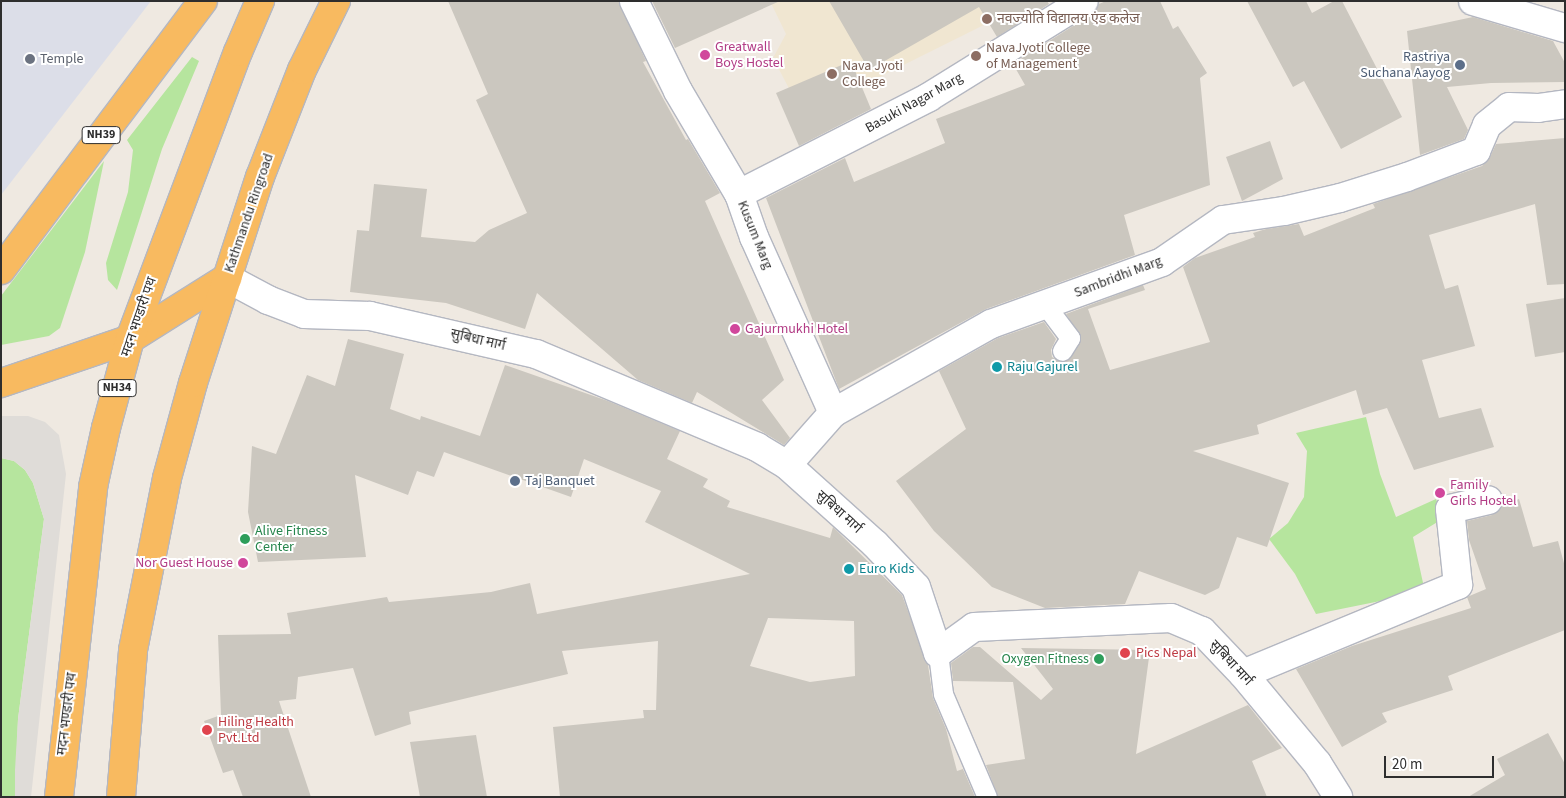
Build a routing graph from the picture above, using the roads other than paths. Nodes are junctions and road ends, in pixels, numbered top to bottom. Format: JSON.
{"nodes":[{"id":1,"x":203,"y":1,"type":"edge"},
{"id":2,"x":260,"y":1,"type":"edge"},
{"id":3,"x":336,"y":1,"type":"edge"},
{"id":4,"x":634,"y":1,"type":"edge"},
{"id":5,"x":1084,"y":1,"type":"edge"},
{"id":6,"x":1472,"y":1,"type":"edge"},
{"id":7,"x":1565,"y":28,"type":"edge"},
{"id":8,"x":1565,"y":104,"type":"edge"},
{"id":9,"x":739,"y":194,"type":"junction"},
{"id":10,"x":1,"y":270,"type":"edge"},
{"id":11,"x":227,"y":278,"type":"junction"},
{"id":12,"x":1046,"y":306,"type":"junction"},
{"id":13,"x":130,"y":339,"type":"junction"},
{"id":14,"x":1062,"y":351,"type":"dead end"},
{"id":15,"x":1,"y":383,"type":"edge"},
{"id":16,"x":833,"y":413,"type":"junction"},
{"id":17,"x":786,"y":465,"type":"junction"},
{"id":18,"x":1488,"y":500,"type":"dead end"},
{"id":19,"x":938,"y":652,"type":"junction"},
{"id":20,"x":1243,"y":674,"type":"junction"},
{"id":21,"x":59,"y":797,"type":"edge"},
{"id":22,"x":121,"y":797,"type":"edge"},
{"id":23,"x":987,"y":797,"type":"edge"},
{"id":24,"x":1338,"y":797,"type":"edge"}],
"edges":[{"from":1,"to":10,"type":"highway","number":"NH39"},
{"from":2,"to":13,"type":"highway","name":"मदन भण्डारी पथ","number":"NH34"},
{"from":3,"to":11,"type":"highway","name":"Kathmandu Ringroad"},
{"from":4,"to":9,"type":"street","name":"Kusum Marg"},
{"from":5,"to":9,"type":"street","name":"Basuki Nagar Marg"},
{"from":6,"to":7,"type":"street"},
{"from":8,"to":12,"type":"street","name":"Sambridhi Marg"},
{"from":9,"to":16,"type":"street","name":"Kusum Marg"},
{"from":11,"to":13,"type":"highway","name":"Kathmandu Ringroad"},
{"from":11,"to":17,"type":"street","name":"सुबिधा मार्ग"},
{"from":11,"to":22,"type":"highway"},
{"from":12,"to":14,"type":"lane"},
{"from":12,"to":16,"type":"street","name":"Sambridhi Marg"},
{"from":13,"to":15,"type":"highway","name":"Kathmandu Ringroad"},
{"from":13,"to":21,"type":"highway","name":"मदन भण्डारी पथ","number":"NH34"},
{"from":16,"to":17,"type":"street"},
{"from":17,"to":19,"type":"street","name":"सुबिधा मार्ग"},
{"from":18,"to":20,"type":"street"},
{"from":19,"to":20,"type":"street","name":"सुबिधा मार्ग"},
{"from":19,"to":23,"type":"lane"},
{"from":20,"to":24,"type":"street","name":"सुबिधा मार्ग"}]}
